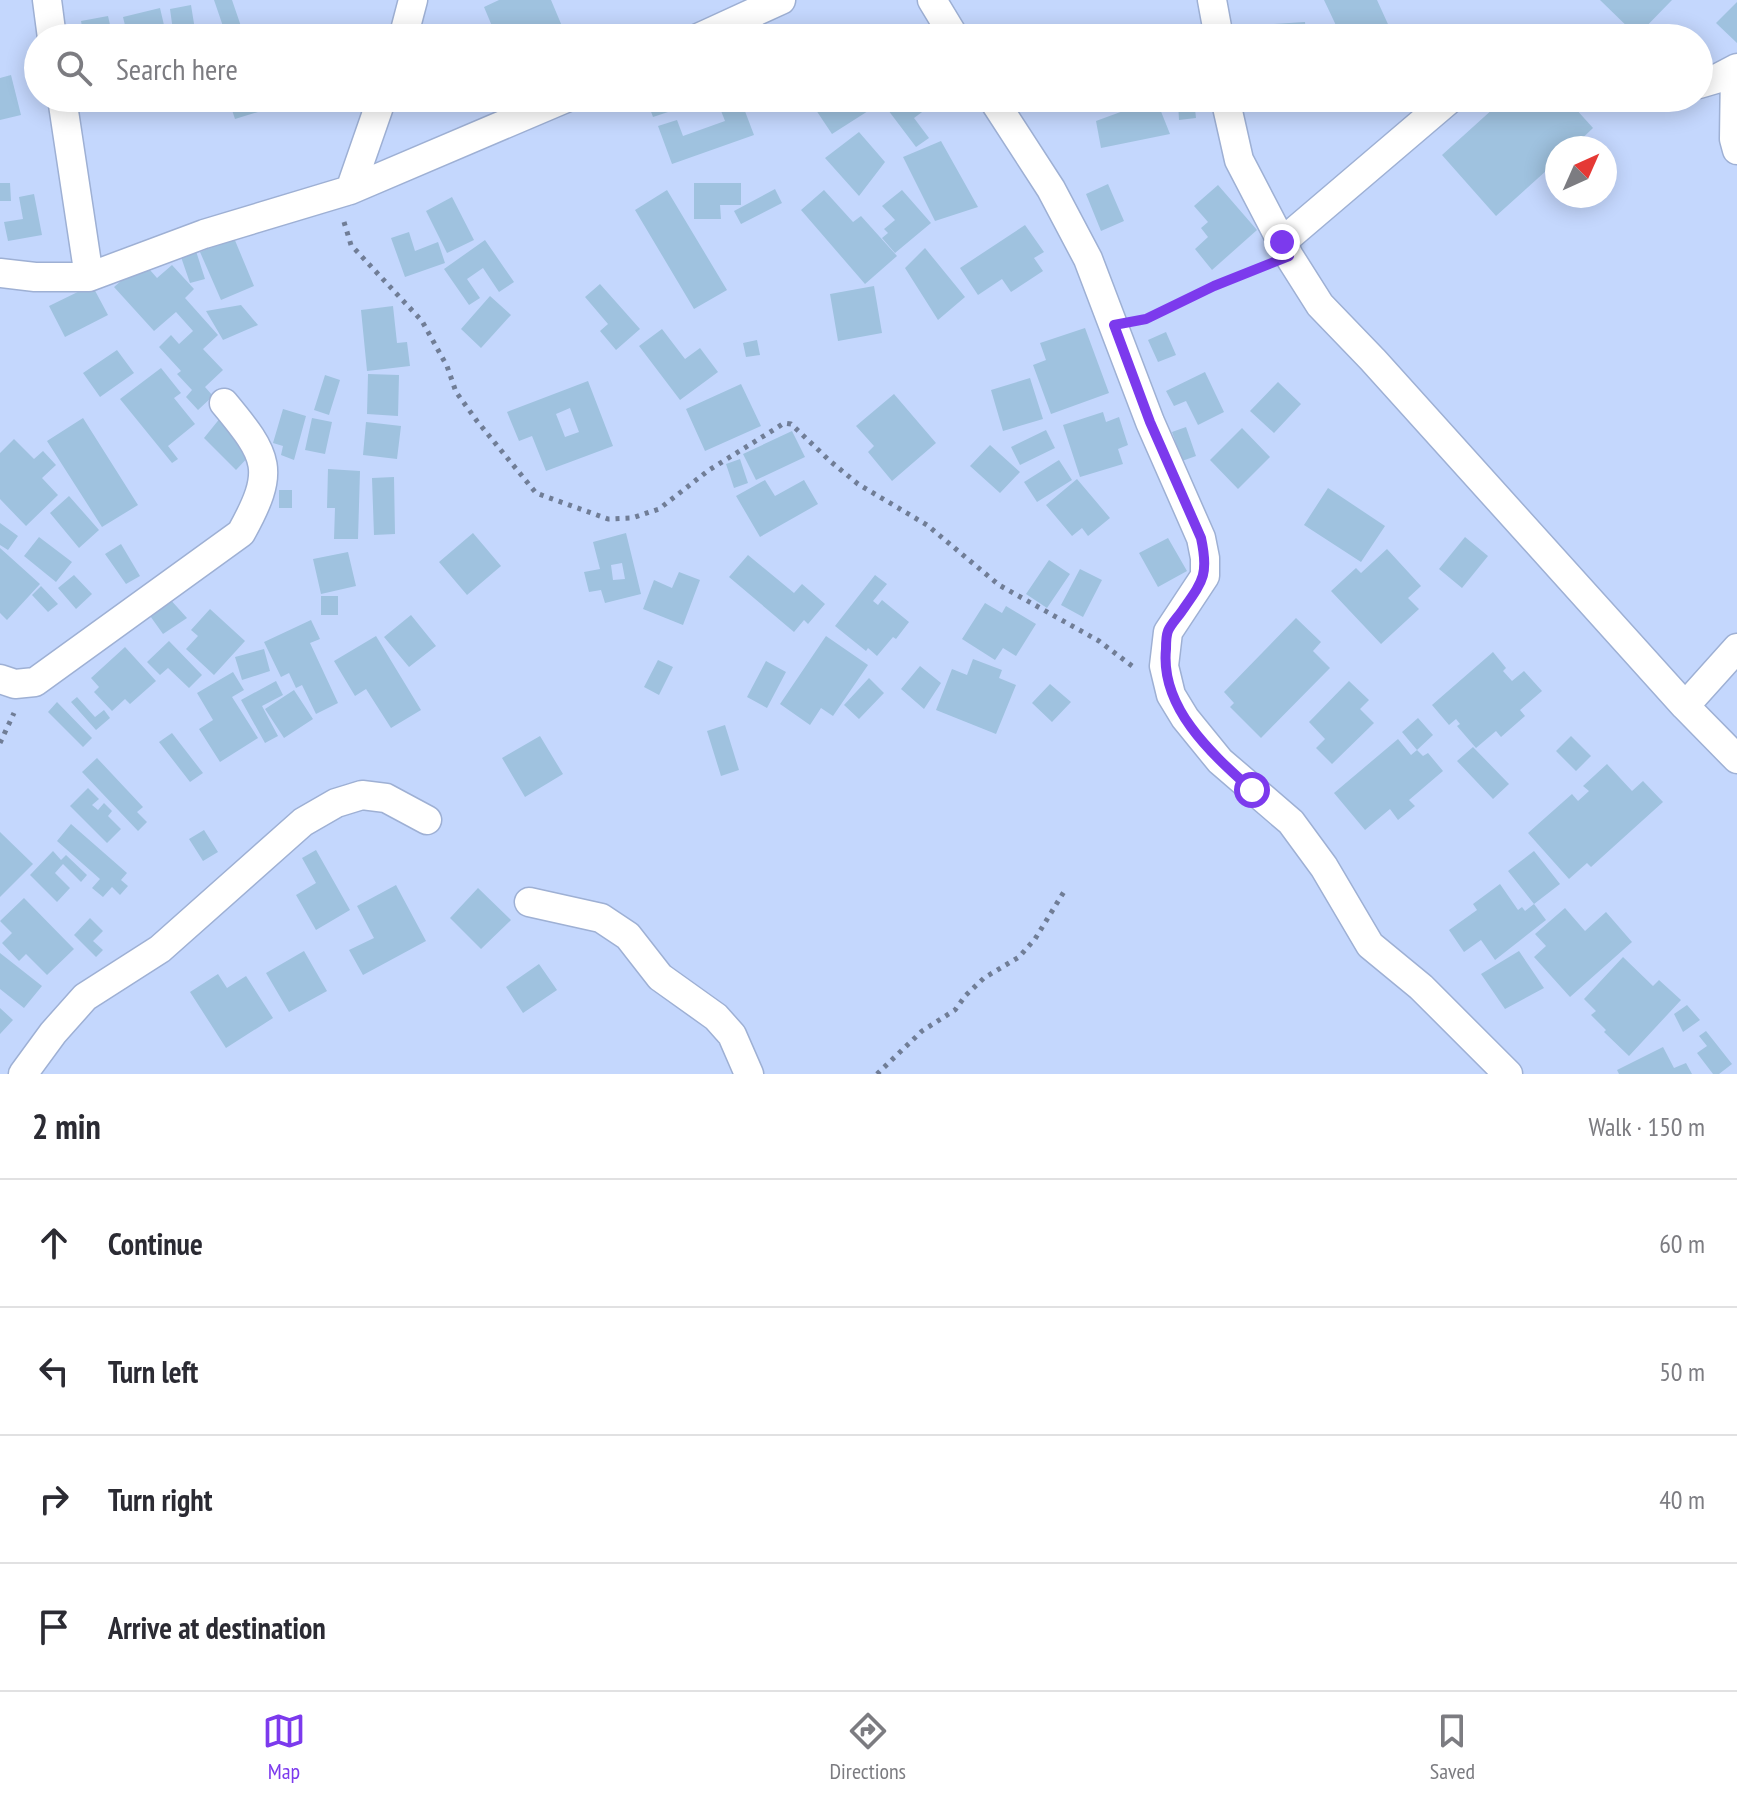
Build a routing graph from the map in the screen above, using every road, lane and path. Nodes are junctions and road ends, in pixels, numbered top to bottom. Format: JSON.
{"nodes":[{"id":1,"x":47,"y":0,"type":"edge"},
{"id":2,"x":413,"y":0,"type":"edge"},
{"id":3,"x":781,"y":0,"type":"edge"},
{"id":4,"x":932,"y":0,"type":"edge"},
{"id":5,"x":1212,"y":0,"type":"edge"},
{"id":6,"x":50,"y":24,"type":"edge"},
{"id":7,"x":407,"y":24,"type":"edge"},
{"id":8,"x":729,"y":24,"type":"edge"},
{"id":9,"x":947,"y":24,"type":"edge"},
{"id":10,"x":1216,"y":24,"type":"edge"},
{"id":11,"x":1736,"y":68,"type":"edge"},
{"id":12,"x":1713,"y":80,"type":"edge"},
{"id":13,"x":64,"y":112,"type":"edge"},
{"id":14,"x":376,"y":112,"type":"edge"},
{"id":15,"x":533,"y":112,"type":"edge"},
{"id":16,"x":1001,"y":112,"type":"edge"},
{"id":17,"x":1228,"y":112,"type":"edge"},
{"id":18,"x":1436,"y":112,"type":"edge"},
{"id":19,"x":1737,"y":150,"type":"edge"},
{"id":20,"x":342,"y":192,"type":"junction"},
{"id":21,"x":1286,"y":249,"type":"junction"},
{"id":22,"x":0,"y":273,"type":"edge"},
{"id":23,"x":89,"y":277,"type":"junction"},
{"id":24,"x":1114,"y":325,"type":"junction"},
{"id":25,"x":224,"y":403,"type":"dead end"},
{"id":26,"x":1737,"y":648,"type":"edge"},
{"id":27,"x":0,"y":679,"type":"edge"},
{"id":28,"x":1171,"y":695,"type":"junction"},
{"id":29,"x":1685,"y":706,"type":"junction"},
{"id":30,"x":1737,"y":759,"type":"edge"},
{"id":31,"x":427,"y":820,"type":"dead end"},
{"id":32,"x":1065,"y":890,"type":"dead end"},
{"id":33,"x":529,"y":902,"type":"dead end"},
{"id":34,"x":23,"y":1074,"type":"edge"},
{"id":35,"x":749,"y":1074,"type":"edge"},
{"id":36,"x":877,"y":1074,"type":"edge"},
{"id":37,"x":1508,"y":1074,"type":"edge"}],
"edges":[{"from":1,"to":6,"type":"street"},
{"from":2,"to":7,"type":"street"},
{"from":3,"to":8,"type":"street"},
{"from":4,"to":9,"type":"street"},
{"from":5,"to":10,"type":"street"},
{"from":11,"to":12,"type":"street"},
{"from":11,"to":19,"type":"street"},
{"from":13,"to":23,"type":"street"},
{"from":14,"to":20,"type":"street"},
{"from":15,"to":20,"type":"street"},
{"from":16,"to":24,"type":"street"},
{"from":17,"to":21,"type":"street"},
{"from":18,"to":21,"type":"street"},
{"from":20,"to":23,"type":"street"},
{"from":20,"to":28,"type":"path"},
{"from":21,"to":24,"type":"path"},
{"from":21,"to":29,"type":"street"},
{"from":22,"to":23,"type":"street"},
{"from":24,"to":28,"type":"street"},
{"from":25,"to":27,"type":"street"},
{"from":26,"to":29,"type":"street"},
{"from":28,"to":37,"type":"street"},
{"from":29,"to":30,"type":"street"},
{"from":31,"to":34,"type":"street"},
{"from":32,"to":36,"type":"path"},
{"from":33,"to":35,"type":"street"}]}
